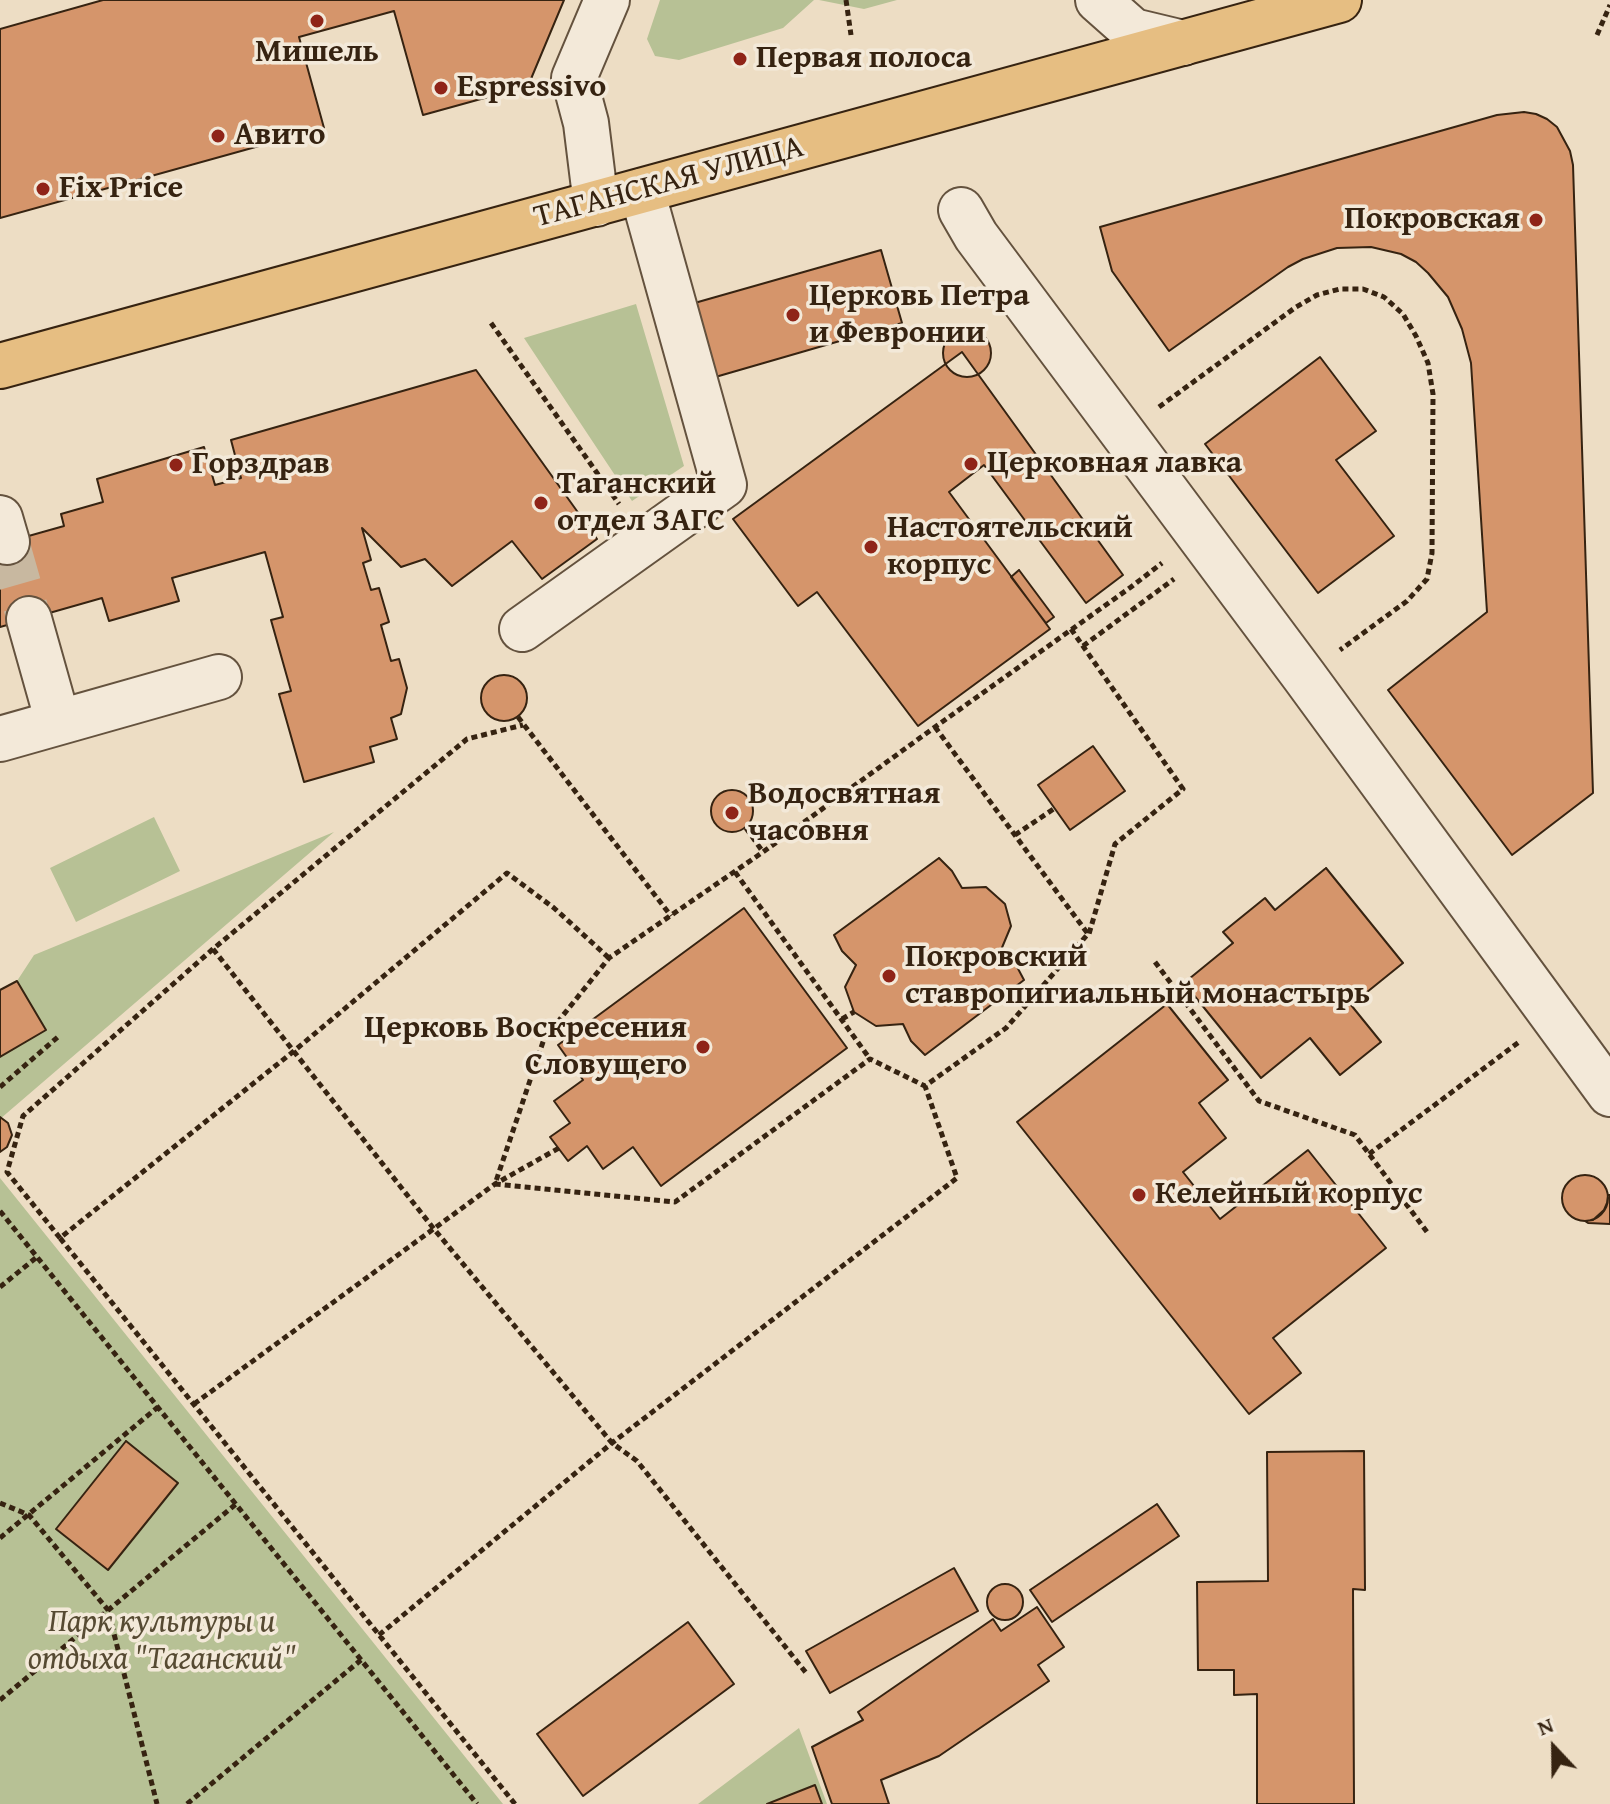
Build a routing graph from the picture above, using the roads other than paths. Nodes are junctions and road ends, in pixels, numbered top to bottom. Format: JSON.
{"nodes":[{"id":1,"x":607,"y":0,"type":"edge"},
{"id":2,"x":1098,"y":0,"type":"edge"},
{"id":3,"x":1339,"y":0,"type":"edge"},
{"id":4,"x":1183,"y":43,"type":"junction"},
{"id":5,"x":642,"y":191,"type":"junction"},
{"id":6,"x":596,"y":204,"type":"junction"},
{"id":7,"x":961,"y":210,"type":"dead end"},
{"id":8,"x":0,"y":366,"type":"edge"},
{"id":9,"x":29,"y":619,"type":"tunnel mouth"},
{"id":10,"x":522,"y":629,"type":"dead end"},
{"id":11,"x":219,"y":677,"type":"dead end"},
{"id":12,"x":58,"y":722,"type":"junction"},
{"id":13,"x":0,"y":739,"type":"edge"},
{"id":14,"x":1610,"y":1094,"type":"edge"}],
"edges":[{"from":1,"to":6,"type":"street"},
{"from":2,"to":4,"type":"street"},
{"from":3,"to":4,"type":"main road","name":"ТАГАНСКАЯ УЛИЦА"},
{"from":4,"to":5,"type":"main road","name":"ТАГАНСКАЯ УЛИЦА"},
{"from":5,"to":6,"type":"main road","name":"ТАГАНСКАЯ УЛИЦА"},
{"from":5,"to":10,"type":"street"},
{"from":6,"to":8,"type":"main road","name":"ТАГАНСКАЯ УЛИЦА"},
{"from":7,"to":14,"type":"street"},
{"from":9,"to":12,"type":"street"},
{"from":11,"to":12,"type":"street"},
{"from":12,"to":13,"type":"street"}]}
